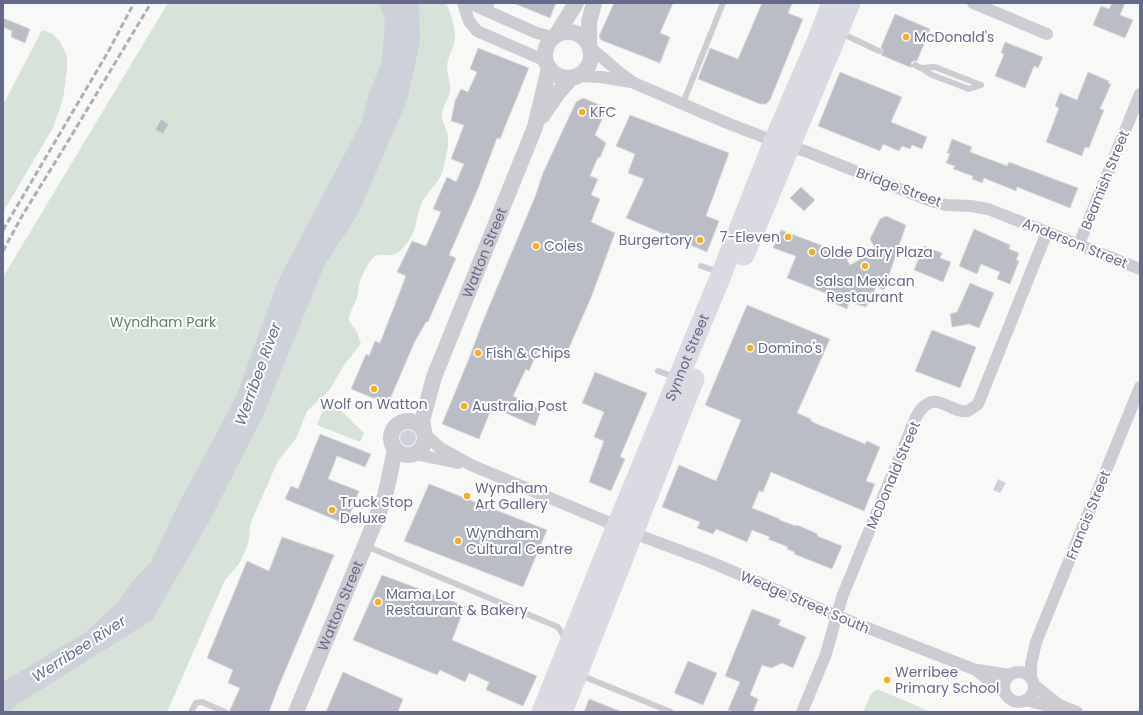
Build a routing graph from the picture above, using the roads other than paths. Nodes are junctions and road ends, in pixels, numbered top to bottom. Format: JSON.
{"nodes":[{"id":1,"x":463,"y":3,"type":"edge"},
{"id":2,"x":469,"y":3,"type":"edge"},
{"id":3,"x":576,"y":3,"type":"edge"},
{"id":4,"x":594,"y":3,"type":"edge"},
{"id":5,"x":723,"y":3,"type":"edge"},
{"id":6,"x":832,"y":3,"type":"edge"},
{"id":7,"x":850,"y":3,"type":"edge"},
{"id":8,"x":973,"y":3,"type":"edge"},
{"id":9,"x":490,"y":7,"type":"edge"},
{"id":10,"x":838,"y":32,"type":"junction"},
{"id":11,"x":1047,"y":34,"type":"dead end"},
{"id":12,"x":555,"y":36,"type":"junction"},
{"id":13,"x":590,"y":45,"type":"junction"},
{"id":14,"x":880,"y":51,"type":"dead end"},
{"id":15,"x":547,"y":64,"type":"junction"},
{"id":16,"x":918,"y":66,"type":"dead end"},
{"id":17,"x":574,"y":77,"type":"junction"},
{"id":18,"x":634,"y":83,"type":"junction"},
{"id":19,"x":981,"y":85,"type":"dead end"},
{"id":20,"x":1140,"y":94,"type":"edge"},
{"id":21,"x":683,"y":103,"type":"junction"},
{"id":22,"x":535,"y":127,"type":"junction"},
{"id":23,"x":782,"y":144,"type":"junction"},
{"id":24,"x":1011,"y":217,"type":"joint"},
{"id":25,"x":1046,"y":232,"type":"junction"},
{"id":26,"x":1080,"y":244,"type":"junction"},
{"id":27,"x":701,"y":266,"type":"dead end"},
{"id":28,"x":1140,"y":269,"type":"edge"},
{"id":29,"x":728,"y":276,"type":"junction"},
{"id":30,"x":658,"y":371,"type":"dead end"},
{"id":31,"x":434,"y":377,"type":"junction"},
{"id":32,"x":685,"y":381,"type":"junction"},
{"id":33,"x":1140,"y":387,"type":"edge"},
{"id":34,"x":402,"y":422,"type":"junction"},
{"id":35,"x":425,"y":433,"type":"junction"},
{"id":36,"x":395,"y":449,"type":"junction"},
{"id":37,"x":413,"y":455,"type":"junction"},
{"id":38,"x":471,"y":466,"type":"junction"},
{"id":39,"x":384,"y":500,"type":"junction"},
{"id":40,"x":625,"y":530,"type":"junction"},
{"id":41,"x":364,"y":545,"type":"junction"},
{"id":42,"x":837,"y":616,"type":"junction"},
{"id":43,"x":1036,"y":642,"type":"junction"},
{"id":44,"x":569,"y":645,"type":"junction"},
{"id":45,"x":976,"y":670,"type":"junction"},
{"id":46,"x":568,"y":672,"type":"junction"},
{"id":47,"x":1013,"y":674,"type":"junction"},
{"id":48,"x":1032,"y":682,"type":"junction"},
{"id":49,"x":1005,"y":693,"type":"junction"},
{"id":50,"x":1026,"y":700,"type":"junction"},
{"id":51,"x":1058,"y":708,"type":"edge"},
{"id":52,"x":191,"y":712,"type":"edge"},
{"id":53,"x":226,"y":712,"type":"edge"},
{"id":54,"x":296,"y":712,"type":"edge"},
{"id":55,"x":542,"y":712,"type":"edge"},
{"id":56,"x":562,"y":712,"type":"edge"},
{"id":57,"x":670,"y":712,"type":"edge"},
{"id":58,"x":802,"y":712,"type":"edge"},
{"id":59,"x":1077,"y":712,"type":"edge"}],
"edges":[{"from":1,"to":15,"type":"street"},
{"from":2,"to":9,"type":"street"},
{"from":3,"to":12,"type":"street"},
{"from":4,"to":13,"type":"street"},
{"from":5,"to":21,"type":"lane"},
{"from":6,"to":23,"type":"highway","name":"Synnot Street"},
{"from":7,"to":10,"type":"highway","name":"Synnot Street"},
{"from":8,"to":11,"type":"street"},
{"from":9,"to":12,"type":"street"},
{"from":10,"to":14,"type":"lane"},
{"from":10,"to":23,"type":"highway","name":"Synnot Street"},
{"from":12,"to":13,"type":"street"},
{"from":12,"to":15,"type":"street"},
{"from":13,"to":17,"type":"street"},
{"from":13,"to":18,"type":"street","name":"Bridge Street"},
{"from":15,"to":17,"type":"street"},
{"from":15,"to":22,"type":"street","name":"Watton Street"},
{"from":16,"to":19,"type":"lane"},
{"from":17,"to":18,"type":"street","name":"Bridge Street"},
{"from":17,"to":22,"type":"street","name":"Watton Street"},
{"from":18,"to":21,"type":"street","name":"Bridge Street"},
{"from":20,"to":26,"type":"street","name":"Beamish Street"},
{"from":21,"to":23,"type":"street","name":"Bridge Street"},
{"from":22,"to":31,"type":"street","name":"Watton Street"},
{"from":23,"to":24,"type":"street","name":"Bridge Street"},
{"from":23,"to":29,"type":"highway","name":"Synnot Street"},
{"from":24,"to":25,"type":"street","name":"Anderson Street"},
{"from":25,"to":26,"type":"street","name":"Anderson Street"},
{"from":25,"to":42,"type":"street","name":"McDonald Street"},
{"from":26,"to":28,"type":"street","name":"Anderson Street"},
{"from":27,"to":29,"type":"lane"},
{"from":29,"to":32,"type":"highway","name":"Synnot Street"},
{"from":30,"to":32,"type":"lane"},
{"from":31,"to":34,"type":"street","name":"Watton Street"},
{"from":31,"to":35,"type":"street","name":"Watton Street"},
{"from":32,"to":40,"type":"highway","name":"Synnot Street"},
{"from":33,"to":43,"type":"street","name":"Francis Street"},
{"from":34,"to":35,"type":"street"},
{"from":34,"to":36,"type":"street"},
{"from":35,"to":37,"type":"street"},
{"from":35,"to":38,"type":"street","name":"Wedge Street South"},
{"from":36,"to":37,"type":"street"},
{"from":36,"to":39,"type":"street","name":"Watton Street"},
{"from":37,"to":38,"type":"street","name":"Wedge Street South"},
{"from":37,"to":39,"type":"street","name":"Watton Street"},
{"from":38,"to":40,"type":"street","name":"Wedge Street South"},
{"from":39,"to":41,"type":"street","name":"Watton Street"},
{"from":40,"to":42,"type":"street","name":"Wedge Street South"},
{"from":40,"to":44,"type":"highway","name":"Synnot Street"},
{"from":40,"to":46,"type":"highway","name":"Synnot Street"},
{"from":41,"to":44,"type":"lane"},
{"from":41,"to":54,"type":"street","name":"Watton Street"},
{"from":42,"to":45,"type":"street","name":"Wedge Street South"},
{"from":42,"to":58,"type":"street"},
{"from":43,"to":47,"type":"street","name":"Francis Street"},
{"from":43,"to":48,"type":"street","name":"Francis Street"},
{"from":44,"to":46,"type":"highway","name":"Synnot Street"},
{"from":45,"to":47,"type":"street","name":"Wedge Street South"},
{"from":45,"to":49,"type":"street","name":"Wedge Street South"},
{"from":46,"to":55,"type":"highway","name":"Synnot Street"},
{"from":46,"to":56,"type":"highway","name":"Synnot Street"},
{"from":46,"to":57,"type":"lane"},
{"from":47,"to":48,"type":"street"},
{"from":47,"to":49,"type":"street"},
{"from":48,"to":50,"type":"street"},
{"from":48,"to":51,"type":"street"},
{"from":49,"to":50,"type":"street"},
{"from":50,"to":51,"type":"street"},
{"from":51,"to":59,"type":"street"},
{"from":52,"to":53,"type":"lane"}]}
